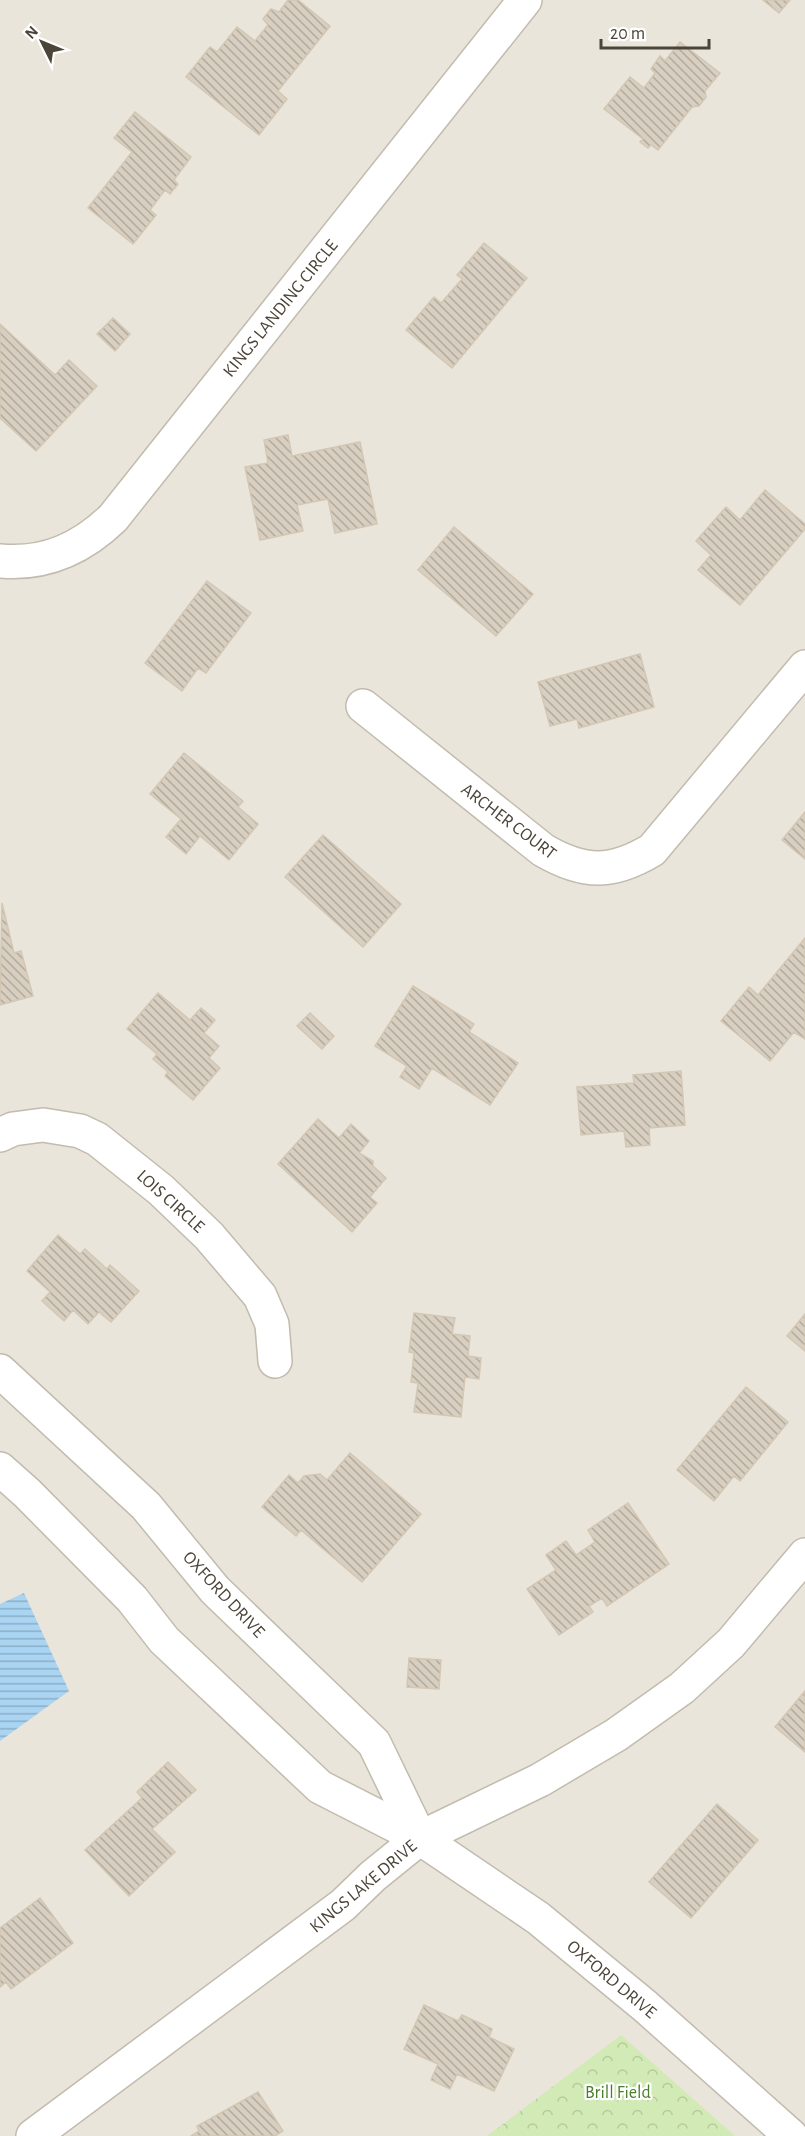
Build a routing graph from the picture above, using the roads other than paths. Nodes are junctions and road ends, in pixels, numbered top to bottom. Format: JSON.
{"nodes":[{"id":1,"x":525,"y":0,"type":"edge"},
{"id":2,"x":0,"y":561,"type":"edge"},
{"id":3,"x":805,"y":667,"type":"edge"},
{"id":4,"x":363,"y":706,"type":"dead end"},
{"id":5,"x":0,"y":1135,"type":"edge"},
{"id":6,"x":275,"y":1361,"type":"dead end"},
{"id":7,"x":0,"y":1371,"type":"edge"},
{"id":8,"x":0,"y":1469,"type":"edge"},
{"id":9,"x":805,"y":1556,"type":"edge"},
{"id":10,"x":420,"y":1838,"type":"junction"},
{"id":11,"x":33,"y":2136,"type":"edge"},
{"id":12,"x":791,"y":2136,"type":"edge"}],
"edges":[{"from":1,"to":2,"type":"street","name":"KINGS LANDING CIRCLE"},
{"from":3,"to":4,"type":"street","name":"ARCHER COURT"},
{"from":5,"to":6,"type":"street","name":"LOIS CIRCLE"},
{"from":7,"to":10,"type":"street","name":"OXFORD DRIVE"},
{"from":8,"to":10,"type":"street","name":"OXFORD DRIVE"},
{"from":9,"to":10,"type":"street","name":"KINGS LAKE DRIVE"},
{"from":10,"to":11,"type":"street","name":"KINGS LAKE DRIVE"},
{"from":10,"to":12,"type":"street","name":"OXFORD DRIVE"}]}
